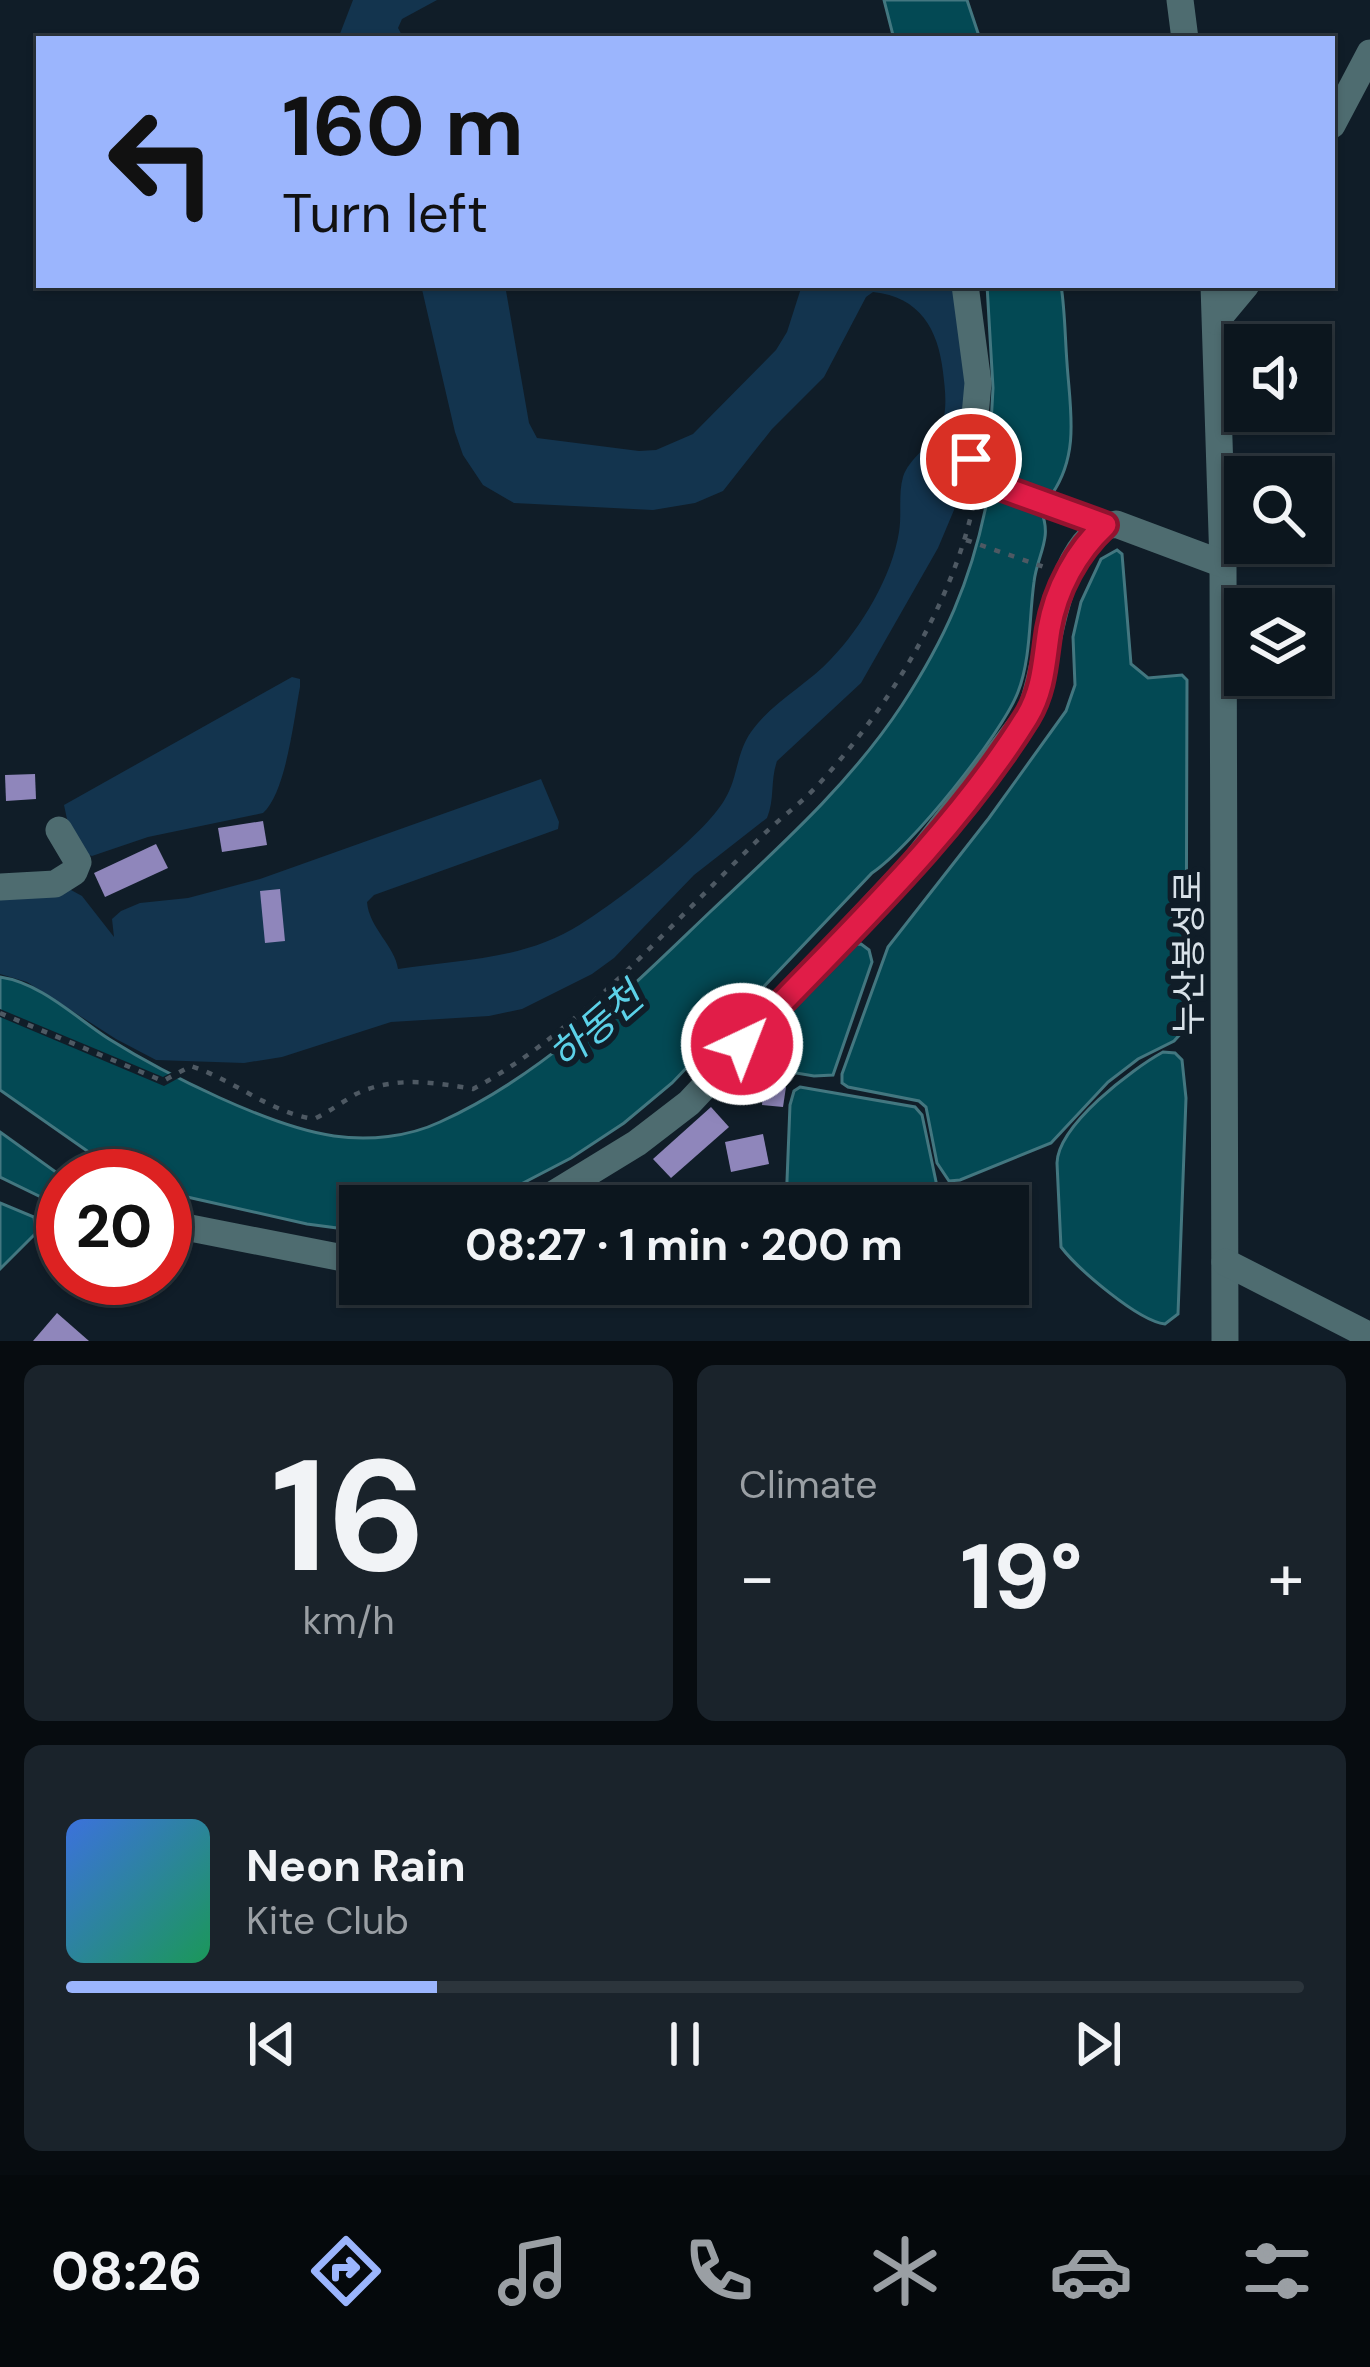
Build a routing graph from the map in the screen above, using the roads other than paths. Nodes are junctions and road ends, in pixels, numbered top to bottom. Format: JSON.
{"nodes":[{"id":1,"x":1180,"y":0,"type":"edge"},
{"id":2,"x":1185,"y":36,"type":"edge"},
{"id":3,"x":1370,"y":53,"type":"edge"},
{"id":4,"x":1335,"y":119,"type":"edge"},
{"id":5,"x":965,"y":288,"type":"edge"},
{"id":6,"x":1214,"y":288,"type":"edge"},
{"id":7,"x":1244,"y":288,"type":"edge"},
{"id":8,"x":1216,"y":321,"type":"junction"},
{"id":9,"x":1105,"y":525,"type":"junction"},
{"id":10,"x":1223,"y":564,"type":"junction"},
{"id":11,"x":59,"y":830,"type":"dead end"},
{"id":12,"x":0,"y":887,"type":"edge"},
{"id":13,"x":569,"y":1185,"type":"edge"},
{"id":14,"x":192,"y":1228,"type":"edge"},
{"id":15,"x":339,"y":1257,"type":"edge"},
{"id":16,"x":1225,"y":1262,"type":"junction"},
{"id":17,"x":1370,"y":1336,"type":"edge"},
{"id":18,"x":1225,"y":1341,"type":"edge"}],
"edges":[{"from":1,"to":2,"type":"street"},
{"from":3,"to":4,"type":"street"},
{"from":5,"to":9,"type":"street"},
{"from":6,"to":8,"type":"street","name":"누산봉성로"},
{"from":7,"to":8,"type":"street"},
{"from":8,"to":10,"type":"street","name":"누산봉성로"},
{"from":9,"to":10,"type":"street"},
{"from":9,"to":13,"type":"street"},
{"from":10,"to":16,"type":"street","name":"누산봉성로"},
{"from":11,"to":12,"type":"street"},
{"from":14,"to":15,"type":"street"},
{"from":16,"to":17,"type":"street"},
{"from":16,"to":18,"type":"street","name":"누산봉성로"}]}
